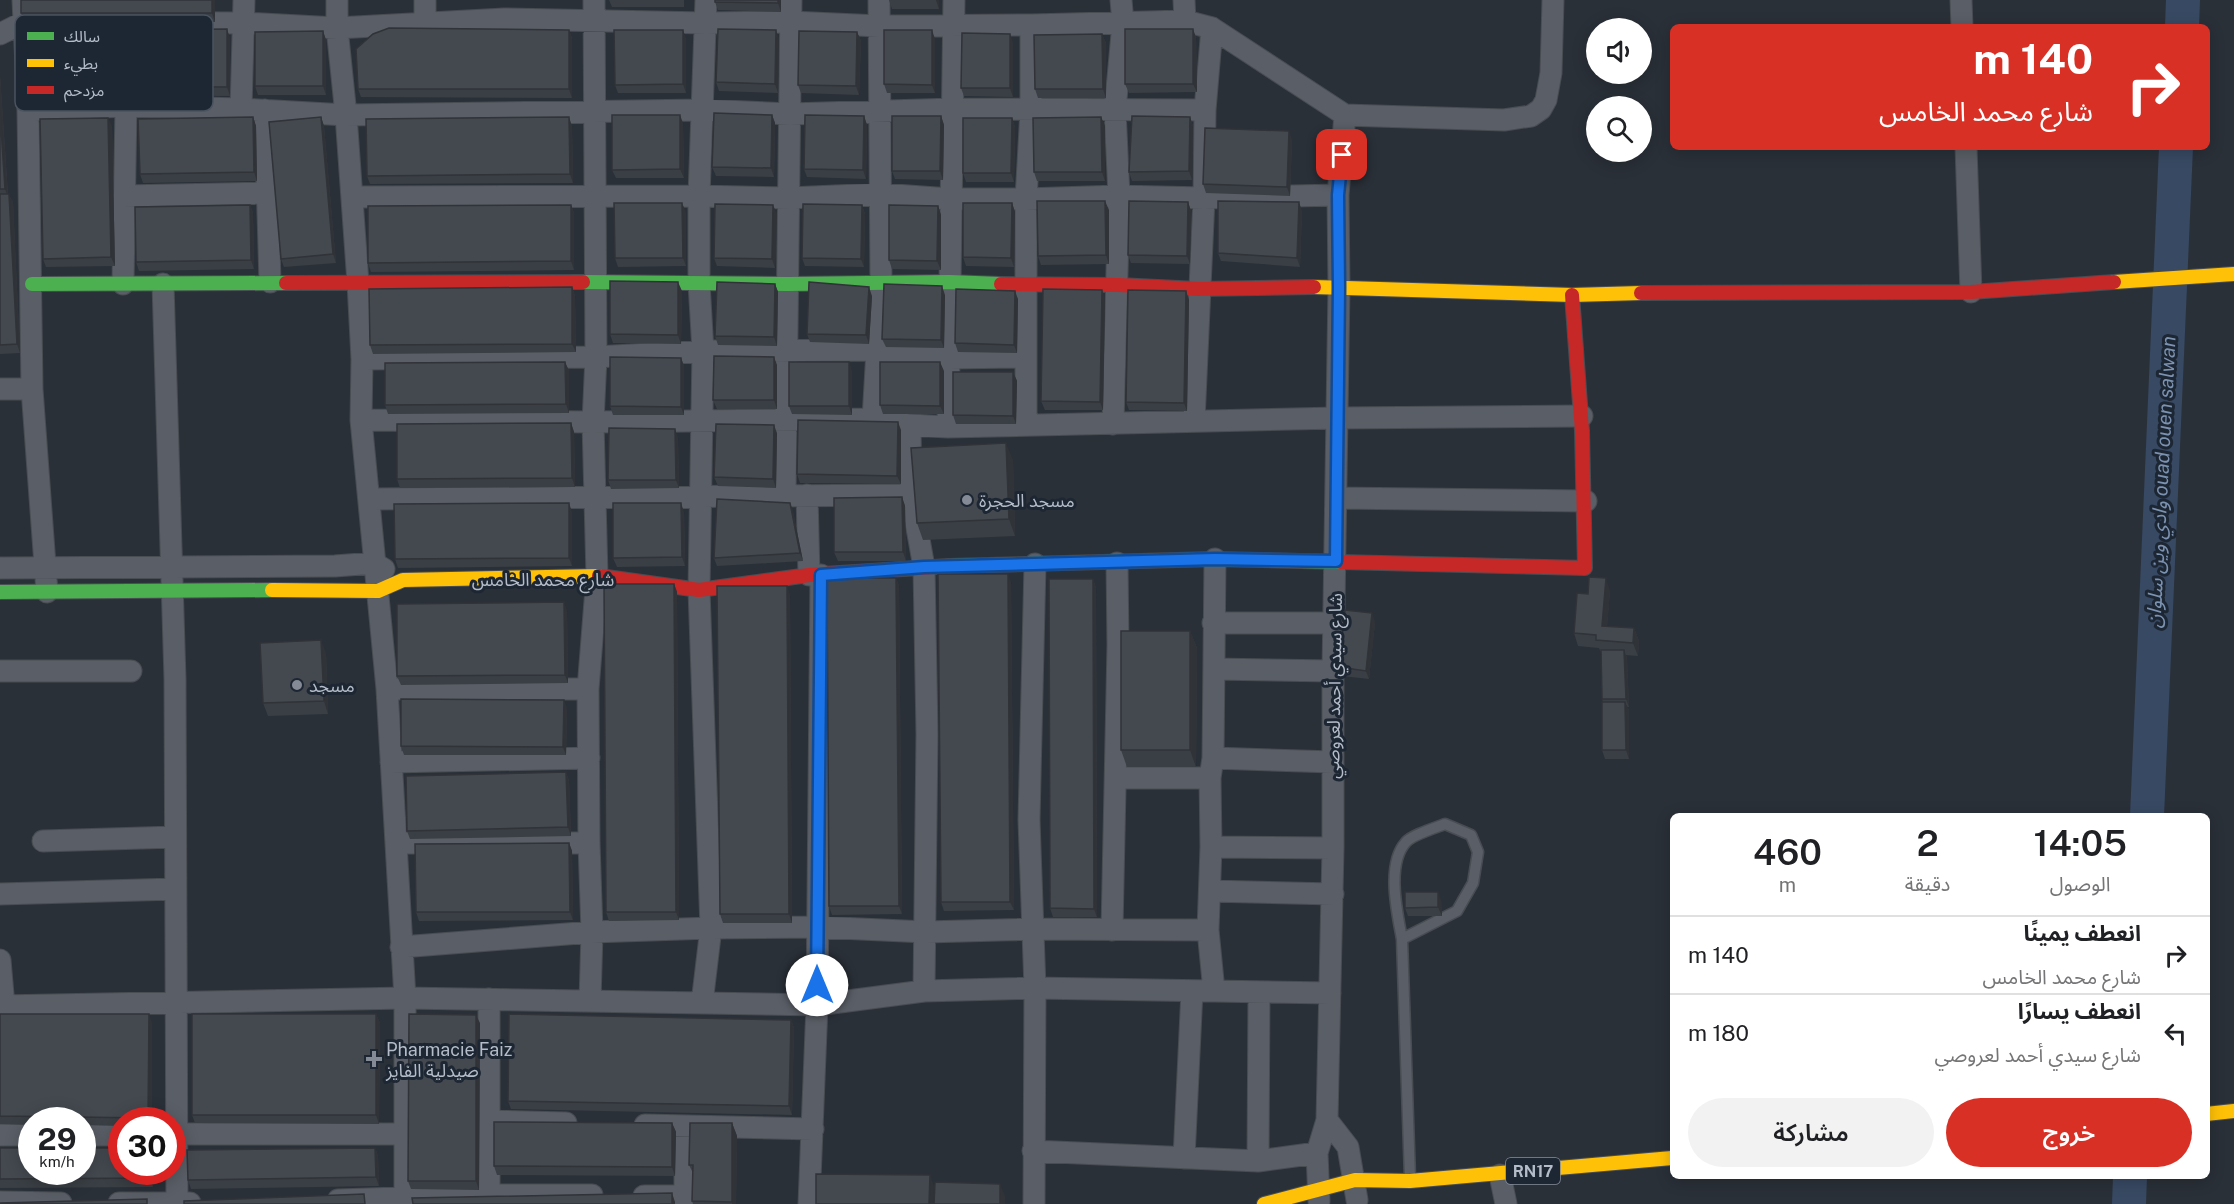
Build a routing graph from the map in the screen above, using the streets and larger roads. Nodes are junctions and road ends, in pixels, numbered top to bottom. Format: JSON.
{"nodes":[{"id":1,"x":23,"y":0,"type":"edge"},
{"id":2,"x":244,"y":0,"type":"edge"},
{"id":3,"x":337,"y":0,"type":"edge"},
{"id":4,"x":425,"y":0,"type":"edge"},
{"id":5,"x":706,"y":0,"type":"edge"},
{"id":6,"x":791,"y":0,"type":"edge"},
{"id":7,"x":879,"y":0,"type":"edge"},
{"id":8,"x":954,"y":0,"type":"edge"},
{"id":9,"x":1121,"y":0,"type":"edge"},
{"id":10,"x":1184,"y":0,"type":"edge"},
{"id":11,"x":1553,"y":0,"type":"edge"},
{"id":12,"x":1961,"y":0,"type":"edge"},
{"id":13,"x":504,"y":10,"type":"edge"},
{"id":14,"x":594,"y":11,"type":"edge"},
{"id":15,"x":24,"y":15,"type":"edge"},
{"id":16,"x":1185,"y":21,"type":"junction"},
{"id":17,"x":791,"y":22,"type":"junction"},
{"id":18,"x":213,"y":23,"type":"edge"},
{"id":19,"x":243,"y":23,"type":"junction"},
{"id":20,"x":425,"y":23,"type":"junction"},
{"id":21,"x":706,"y":23,"type":"junction"},
{"id":22,"x":1123,"y":23,"type":"junction"},
{"id":23,"x":1962,"y":24,"type":"edge"},
{"id":24,"x":954,"y":25,"type":"junction"},
{"id":25,"x":15,"y":26,"type":"edge"},
{"id":26,"x":879,"y":26,"type":"junction"},
{"id":27,"x":1031,"y":26,"type":"junction"},
{"id":28,"x":337,"y":28,"type":"junction"},
{"id":29,"x":1212,"y":28,"type":"junction"},
{"id":30,"x":0,"y":33,"type":"edge"},
{"id":31,"x":213,"y":108,"type":"edge"},
{"id":32,"x":241,"y":109,"type":"junction"},
{"id":33,"x":954,"y":109,"type":"junction"},
{"id":34,"x":265,"y":110,"type":"junction"},
{"id":35,"x":702,"y":110,"type":"junction"},
{"id":36,"x":1031,"y":110,"type":"junction"},
{"id":37,"x":1115,"y":110,"type":"junction"},
{"id":38,"x":1205,"y":110,"type":"junction"},
{"id":39,"x":28,"y":111,"type":"edge"},
{"id":40,"x":126,"y":111,"type":"edge"},
{"id":41,"x":595,"y":112,"type":"junction"},
{"id":42,"x":879,"y":112,"type":"junction"},
{"id":43,"x":790,"y":114,"type":"junction"},
{"id":44,"x":346,"y":115,"type":"junction"},
{"id":45,"x":1345,"y":115,"type":"junction"},
{"id":46,"x":1966,"y":150,"type":"edge"},
{"id":47,"x":266,"y":193,"type":"junction"},
{"id":48,"x":881,"y":194,"type":"junction"},
{"id":49,"x":1338,"y":195,"type":"junction"},
{"id":50,"x":124,"y":196,"type":"junction"},
{"id":51,"x":699,"y":196,"type":"junction"},
{"id":52,"x":1119,"y":196,"type":"junction"},
{"id":53,"x":352,"y":197,"type":"junction"},
{"id":54,"x":596,"y":198,"type":"junction"},
{"id":55,"x":789,"y":198,"type":"junction"},
{"id":56,"x":1204,"y":198,"type":"junction"},
{"id":57,"x":950,"y":199,"type":"junction"},
{"id":58,"x":1026,"y":199,"type":"junction"},
{"id":59,"x":2234,"y":274,"type":"edge"},
{"id":60,"x":270,"y":282,"type":"junction"},
{"id":61,"x":595,"y":282,"type":"junction"},
{"id":62,"x":881,"y":282,"type":"junction"},
{"id":63,"x":949,"y":282,"type":"junction"},
{"id":64,"x":358,"y":283,"type":"junction"},
{"id":65,"x":699,"y":283,"type":"junction"},
{"id":66,"x":32,"y":284,"type":"junction"},
{"id":67,"x":123,"y":284,"type":"junction"},
{"id":68,"x":163,"y":284,"type":"junction"},
{"id":69,"x":787,"y":284,"type":"junction"},
{"id":70,"x":1026,"y":285,"type":"junction"},
{"id":71,"x":1118,"y":285,"type":"junction"},
{"id":72,"x":1339,"y":287,"type":"junction"},
{"id":73,"x":1198,"y":289,"type":"junction"},
{"id":74,"x":1971,"y":292,"type":"junction"},
{"id":75,"x":1572,"y":295,"type":"junction"},
{"id":76,"x":876,"y":350,"type":"junction"},
{"id":77,"x":704,"y":351,"type":"junction"},
{"id":78,"x":786,"y":351,"type":"junction"},
{"id":79,"x":596,"y":357,"type":"junction"},
{"id":80,"x":1024,"y":357,"type":"junction"},
{"id":81,"x":949,"y":358,"type":"junction"},
{"id":82,"x":362,"y":359,"type":"junction"},
{"id":83,"x":0,"y":389,"type":"edge"},
{"id":84,"x":32,"y":389,"type":"junction"},
{"id":85,"x":1582,"y":416,"type":"junction"},
{"id":86,"x":1337,"y":418,"type":"junction"},
{"id":87,"x":786,"y":419,"type":"junction"},
{"id":88,"x":873,"y":419,"type":"junction"},
{"id":89,"x":361,"y":420,"type":"junction"},
{"id":90,"x":703,"y":420,"type":"junction"},
{"id":91,"x":1194,"y":421,"type":"junction"},
{"id":92,"x":593,"y":422,"type":"junction"},
{"id":93,"x":1026,"y":424,"type":"junction"},
{"id":94,"x":1113,"y":424,"type":"junction"},
{"id":95,"x":910,"y":425,"type":"junction"},
{"id":96,"x":948,"y":427,"type":"junction"},
{"id":97,"x":700,"y":495,"type":"junction"},
{"id":98,"x":785,"y":495,"type":"junction"},
{"id":99,"x":807,"y":495,"type":"junction"},
{"id":100,"x":911,"y":495,"type":"junction"},
{"id":101,"x":594,"y":498,"type":"junction"},
{"id":102,"x":1336,"y":498,"type":"junction"},
{"id":103,"x":370,"y":500,"type":"junction"},
{"id":104,"x":1586,"y":501,"type":"junction"},
{"id":105,"x":1215,"y":559,"type":"junction"},
{"id":106,"x":1336,"y":561,"type":"junction"},
{"id":107,"x":374,"y":563,"type":"junction"},
{"id":108,"x":1117,"y":563,"type":"junction"},
{"id":109,"x":1035,"y":564,"type":"junction"},
{"id":110,"x":47,"y":567,"type":"junction"},
{"id":111,"x":171,"y":567,"type":"junction"},
{"id":112,"x":924,"y":567,"type":"junction"},
{"id":113,"x":0,"y":568,"type":"edge"},
{"id":114,"x":815,"y":575,"type":"junction"},
{"id":115,"x":597,"y":576,"type":"junction"},
{"id":116,"x":403,"y":580,"type":"junction"},
{"id":117,"x":172,"y":590,"type":"junction"},
{"id":118,"x":699,"y":590,"type":"junction"},
{"id":119,"x":378,"y":591,"type":"junction"},
{"id":120,"x":0,"y":592,"type":"edge"},
{"id":121,"x":47,"y":592,"type":"junction"},
{"id":122,"x":1213,"y":623,"type":"junction"},
{"id":123,"x":1334,"y":623,"type":"junction"},
{"id":124,"x":1214,"y":669,"type":"junction"},
{"id":125,"x":0,"y":670,"type":"edge"},
{"id":126,"x":131,"y":671,"type":"dead end"},
{"id":127,"x":1333,"y":671,"type":"junction"},
{"id":128,"x":387,"y":689,"type":"junction"},
{"id":129,"x":588,"y":689,"type":"junction"},
{"id":130,"x":588,"y":758,"type":"junction"},
{"id":131,"x":391,"y":762,"type":"junction"},
{"id":132,"x":1333,"y":762,"type":"junction"},
{"id":133,"x":1211,"y":768,"type":"junction"},
{"id":134,"x":1116,"y":778,"type":"junction"},
{"id":135,"x":174,"y":837,"type":"junction"},
{"id":136,"x":43,"y":841,"type":"dead end"},
{"id":137,"x":396,"y":843,"type":"junction"},
{"id":138,"x":589,"y":843,"type":"junction"},
{"id":139,"x":1211,"y":847,"type":"junction"},
{"id":140,"x":1333,"y":848,"type":"junction"},
{"id":141,"x":175,"y":889,"type":"junction"},
{"id":142,"x":1210,"y":891,"type":"junction"},
{"id":143,"x":0,"y":894,"type":"edge"},
{"id":144,"x":1333,"y":894,"type":"junction"},
{"id":145,"x":817,"y":927,"type":"junction"},
{"id":146,"x":711,"y":928,"type":"junction"},
{"id":147,"x":1034,"y":929,"type":"junction"},
{"id":148,"x":1112,"y":930,"type":"junction"},
{"id":149,"x":1208,"y":930,"type":"junction"},
{"id":150,"x":592,"y":932,"type":"junction"},
{"id":151,"x":926,"y":932,"type":"junction"},
{"id":152,"x":401,"y":947,"type":"junction"},
{"id":153,"x":0,"y":960,"type":"edge"},
{"id":154,"x":1035,"y":988,"type":"junction"},
{"id":155,"x":924,"y":991,"type":"junction"},
{"id":156,"x":1192,"y":991,"type":"junction"},
{"id":157,"x":1214,"y":991,"type":"junction"},
{"id":158,"x":1259,"y":992,"type":"junction"},
{"id":159,"x":1330,"y":993,"type":"junction"},
{"id":160,"x":405,"y":998,"type":"junction"},
{"id":161,"x":489,"y":999,"type":"junction"},
{"id":162,"x":590,"y":1001,"type":"junction"},
{"id":163,"x":176,"y":1002,"type":"junction"},
{"id":164,"x":702,"y":1003,"type":"junction"},
{"id":165,"x":817,"y":1005,"type":"junction"},
{"id":166,"x":2,"y":1006,"type":"edge"},
{"id":167,"x":174,"y":1107,"type":"edge"},
{"id":168,"x":2234,"y":1111,"type":"edge"},
{"id":169,"x":2210,"y":1113,"type":"edge"},
{"id":170,"x":1327,"y":1120,"type":"junction"},
{"id":171,"x":489,"y":1121,"type":"junction"},
{"id":172,"x":581,"y":1123,"type":"edge"},
{"id":173,"x":627,"y":1124,"type":"edge"},
{"id":174,"x":685,"y":1126,"type":"junction"},
{"id":175,"x":813,"y":1129,"type":"junction"},
{"id":176,"x":186,"y":1134,"type":"edge"},
{"id":177,"x":404,"y":1134,"type":"junction"},
{"id":178,"x":0,"y":1135,"type":"edge"},
{"id":179,"x":18,"y":1135,"type":"edge"},
{"id":180,"x":1033,"y":1150,"type":"junction"},
{"id":181,"x":1317,"y":1153,"type":"junction"},
{"id":182,"x":1184,"y":1158,"type":"junction"},
{"id":183,"x":1670,"y":1158,"type":"edge"},
{"id":184,"x":1258,"y":1161,"type":"junction"},
{"id":185,"x":1500,"y":1174,"type":"junction"},
{"id":186,"x":1394,"y":1182,"type":"junction"},
{"id":187,"x":176,"y":1185,"type":"edge"},
{"id":188,"x":489,"y":1195,"type":"junction"},
{"id":189,"x":1352,"y":1195,"type":"edge"},
{"id":190,"x":1318,"y":1197,"type":"edge"},
{"id":191,"x":321,"y":1200,"type":"edge"},
{"id":192,"x":685,"y":1200,"type":"edge"},
{"id":193,"x":404,"y":1201,"type":"edge"},
{"id":194,"x":0,"y":1202,"type":"edge"},
{"id":195,"x":213,"y":1202,"type":"edge"},
{"id":196,"x":89,"y":1203,"type":"edge"},
{"id":197,"x":177,"y":1204,"type":"edge"},
{"id":198,"x":809,"y":1204,"type":"edge"},
{"id":199,"x":1034,"y":1204,"type":"edge"},
{"id":200,"x":1264,"y":1204,"type":"edge"},
{"id":201,"x":1506,"y":1204,"type":"edge"}],
"edges":[{"from":1,"to":15,"type":"street"},
{"from":2,"to":19,"type":"street"},
{"from":3,"to":28,"type":"street"},
{"from":4,"to":20,"type":"street"},
{"from":5,"to":21,"type":"street"},
{"from":6,"to":17,"type":"street"},
{"from":7,"to":26,"type":"street"},
{"from":8,"to":24,"type":"street"},
{"from":9,"to":22,"type":"street"},
{"from":10,"to":16,"type":"street"},
{"from":11,"to":45,"type":"street"},
{"from":12,"to":23,"type":"street"},
{"from":13,"to":14,"type":"street"},
{"from":13,"to":20,"type":"street"},
{"from":14,"to":21,"type":"street"},
{"from":14,"to":41,"type":"street"},
{"from":16,"to":22,"type":"street"},
{"from":16,"to":29,"type":"street"},
{"from":17,"to":21,"type":"street"},
{"from":17,"to":26,"type":"street"},
{"from":17,"to":43,"type":"street"},
{"from":18,"to":19,"type":"street"},
{"from":19,"to":28,"type":"street"},
{"from":19,"to":32,"type":"street"},
{"from":20,"to":28,"type":"street"},
{"from":21,"to":35,"type":"street"},
{"from":22,"to":27,"type":"street"},
{"from":22,"to":37,"type":"street"},
{"from":24,"to":26,"type":"street"},
{"from":24,"to":27,"type":"street"},
{"from":24,"to":33,"type":"street"},
{"from":25,"to":30,"type":"street"},
{"from":26,"to":42,"type":"street"},
{"from":27,"to":36,"type":"street"},
{"from":28,"to":44,"type":"street"},
{"from":29,"to":38,"type":"street"},
{"from":29,"to":45,"type":"street"},
{"from":31,"to":32,"type":"street"},
{"from":32,"to":34,"type":"street"},
{"from":33,"to":36,"type":"street"},
{"from":33,"to":42,"type":"street"},
{"from":33,"to":57,"type":"street"},
{"from":34,"to":44,"type":"street"},
{"from":34,"to":47,"type":"street"},
{"from":35,"to":41,"type":"street"},
{"from":35,"to":43,"type":"street"},
{"from":35,"to":51,"type":"street"},
{"from":36,"to":37,"type":"street"},
{"from":36,"to":58,"type":"street"},
{"from":37,"to":38,"type":"street"},
{"from":37,"to":52,"type":"street"},
{"from":38,"to":56,"type":"street"},
{"from":39,"to":66,"type":"street"},
{"from":40,"to":50,"type":"street"},
{"from":41,"to":44,"type":"street"},
{"from":41,"to":54,"type":"street"},
{"from":42,"to":43,"type":"street"},
{"from":42,"to":48,"type":"street"},
{"from":43,"to":55,"type":"street"},
{"from":44,"to":53,"type":"street"},
{"from":45,"to":49,"type":"street","name":"شارع سيدي أحمد لعروصي"},
{"from":46,"to":74,"type":"street"},
{"from":47,"to":50,"type":"street"},
{"from":47,"to":60,"type":"street"},
{"from":48,"to":55,"type":"street"},
{"from":48,"to":57,"type":"street"},
{"from":48,"to":62,"type":"street"},
{"from":49,"to":56,"type":"street"},
{"from":49,"to":72,"type":"street","name":"شارع سيدي أحمد لعروصي"},
{"from":50,"to":67,"type":"street"},
{"from":51,"to":54,"type":"street"},
{"from":51,"to":55,"type":"street"},
{"from":51,"to":65,"type":"street"},
{"from":52,"to":56,"type":"street"},
{"from":52,"to":58,"type":"street"},
{"from":52,"to":71,"type":"street"},
{"from":53,"to":54,"type":"street"},
{"from":53,"to":64,"type":"street"},
{"from":54,"to":61,"type":"street"},
{"from":55,"to":69,"type":"street"},
{"from":56,"to":73,"type":"street"},
{"from":57,"to":58,"type":"street"},
{"from":57,"to":63,"type":"street"},
{"from":58,"to":70,"type":"street"},
{"from":59,"to":74,"type":"street"},
{"from":60,"to":64,"type":"street"},
{"from":60,"to":68,"type":"street"},
{"from":61,"to":64,"type":"street"},
{"from":61,"to":65,"type":"street"},
{"from":61,"to":79,"type":"street"},
{"from":62,"to":63,"type":"street"},
{"from":62,"to":69,"type":"street"},
{"from":62,"to":76,"type":"street"},
{"from":63,"to":70,"type":"street"},
{"from":63,"to":81,"type":"street"},
{"from":64,"to":82,"type":"street"},
{"from":65,"to":69,"type":"street"},
{"from":65,"to":77,"type":"street"},
{"from":66,"to":67,"type":"street"},
{"from":66,"to":84,"type":"street"},
{"from":67,"to":68,"type":"street"},
{"from":68,"to":111,"type":"street"},
{"from":69,"to":78,"type":"street"},
{"from":70,"to":71,"type":"street"},
{"from":70,"to":80,"type":"street"},
{"from":71,"to":73,"type":"street"},
{"from":71,"to":94,"type":"street"},
{"from":72,"to":73,"type":"street"},
{"from":72,"to":75,"type":"street"},
{"from":72,"to":86,"type":"street","name":"شارع سيدي أحمد لعروصي"},
{"from":73,"to":91,"type":"street"},
{"from":74,"to":75,"type":"street"},
{"from":75,"to":85,"type":"street"},
{"from":76,"to":78,"type":"street"},
{"from":76,"to":81,"type":"street"},
{"from":76,"to":88,"type":"street"},
{"from":77,"to":78,"type":"street"},
{"from":77,"to":79,"type":"street"},
{"from":77,"to":90,"type":"street"},
{"from":78,"to":87,"type":"street"},
{"from":79,"to":82,"type":"street"},
{"from":79,"to":92,"type":"street"},
{"from":80,"to":81,"type":"street"},
{"from":80,"to":93,"type":"street"},
{"from":81,"to":96,"type":"street"},
{"from":82,"to":89,"type":"street"},
{"from":83,"to":84,"type":"street"},
{"from":84,"to":110,"type":"street"},
{"from":85,"to":86,"type":"street"},
{"from":85,"to":104,"type":"street"},
{"from":86,"to":91,"type":"street"},
{"from":86,"to":102,"type":"street","name":"شارع سيدي أحمد لعروصي"},
{"from":87,"to":88,"type":"street"},
{"from":87,"to":90,"type":"street"},
{"from":87,"to":98,"type":"street"},
{"from":88,"to":95,"type":"street"},
{"from":89,"to":92,"type":"street"},
{"from":89,"to":103,"type":"street"},
{"from":90,"to":92,"type":"street"},
{"from":90,"to":97,"type":"street"},
{"from":91,"to":94,"type":"street"},
{"from":92,"to":101,"type":"street"},
{"from":93,"to":94,"type":"street"},
{"from":93,"to":96,"type":"street"},
{"from":95,"to":96,"type":"street"},
{"from":95,"to":100,"type":"street"},
{"from":97,"to":98,"type":"street"},
{"from":97,"to":101,"type":"street"},
{"from":97,"to":118,"type":"street"},
{"from":98,"to":99,"type":"street"},
{"from":99,"to":100,"type":"street"},
{"from":99,"to":114,"type":"street"},
{"from":100,"to":112,"type":"street"},
{"from":101,"to":103,"type":"street"},
{"from":101,"to":115,"type":"street"},
{"from":102,"to":104,"type":"street"},
{"from":102,"to":106,"type":"street","name":"شارع سيدي أحمد لعروصي"},
{"from":103,"to":107,"type":"street"},
{"from":104,"to":106,"type":"street","name":"شارع محمد الخامس"},
{"from":105,"to":106,"type":"street","name":"شارع محمد الخامس"},
{"from":105,"to":108,"type":"street","name":"شارع محمد الخامس"},
{"from":105,"to":122,"type":"street"},
{"from":106,"to":123,"type":"street","name":"شارع سيدي أحمد لعروصي"},
{"from":107,"to":111,"type":"street"},
{"from":107,"to":116,"type":"street"},
{"from":107,"to":119,"type":"street"},
{"from":108,"to":109,"type":"street","name":"شارع محمد الخامس"},
{"from":108,"to":134,"type":"street"},
{"from":109,"to":112,"type":"street","name":"شارع محمد الخامس"},
{"from":109,"to":147,"type":"street"},
{"from":110,"to":111,"type":"street"},
{"from":110,"to":113,"type":"street"},
{"from":110,"to":121,"type":"street"},
{"from":111,"to":117,"type":"street"},
{"from":112,"to":114,"type":"street","name":"شارع محمد الخامس"},
{"from":112,"to":151,"type":"street"},
{"from":114,"to":118,"type":"street","name":"شارع محمد الخامس"},
{"from":114,"to":145,"type":"street"},
{"from":115,"to":116,"type":"street","name":"شارع محمد الخامس"},
{"from":115,"to":118,"type":"street","name":"شارع محمد الخامس"},
{"from":115,"to":129,"type":"street"},
{"from":116,"to":119,"type":"street","name":"شارع محمد الخامس"},
{"from":117,"to":119,"type":"street","name":"شارع محمد الخامس"},
{"from":117,"to":121,"type":"street","name":"شارع محمد الخامس"},
{"from":117,"to":135,"type":"street"},
{"from":118,"to":146,"type":"street"},
{"from":119,"to":128,"type":"street"},
{"from":120,"to":121,"type":"street","name":"شارع محمد الخامس"},
{"from":122,"to":123,"type":"street"},
{"from":122,"to":124,"type":"street"},
{"from":123,"to":127,"type":"street","name":"شارع سيدي أحمد لعروصي"},
{"from":124,"to":127,"type":"street"},
{"from":124,"to":133,"type":"street"},
{"from":125,"to":126,"type":"street"},
{"from":127,"to":132,"type":"street","name":"شارع سيدي أحمد لعروصي"},
{"from":128,"to":129,"type":"street"},
{"from":128,"to":131,"type":"street"},
{"from":129,"to":130,"type":"street"},
{"from":130,"to":131,"type":"street"},
{"from":130,"to":138,"type":"street"},
{"from":131,"to":137,"type":"street"},
{"from":132,"to":133,"type":"street"},
{"from":132,"to":140,"type":"street","name":"شارع سيدي أحمد لعروصي"},
{"from":133,"to":134,"type":"street"},
{"from":133,"to":139,"type":"street"},
{"from":134,"to":148,"type":"street"},
{"from":135,"to":136,"type":"street"},
{"from":135,"to":141,"type":"street"},
{"from":137,"to":138,"type":"street"},
{"from":137,"to":152,"type":"street"},
{"from":138,"to":150,"type":"street"},
{"from":139,"to":140,"type":"street"},
{"from":139,"to":142,"type":"street"},
{"from":140,"to":144,"type":"street","name":"شارع سيدي أحمد لعروصي"},
{"from":141,"to":143,"type":"street"},
{"from":141,"to":163,"type":"street"},
{"from":142,"to":144,"type":"street"},
{"from":142,"to":149,"type":"street"},
{"from":144,"to":159,"type":"street","name":"شارع سيدي أحمد لعروصي"},
{"from":145,"to":146,"type":"street"},
{"from":145,"to":151,"type":"street"},
{"from":145,"to":165,"type":"street"},
{"from":146,"to":150,"type":"street"},
{"from":146,"to":164,"type":"street"},
{"from":147,"to":148,"type":"street"},
{"from":147,"to":151,"type":"street"},
{"from":147,"to":154,"type":"street"},
{"from":148,"to":149,"type":"street"},
{"from":149,"to":157,"type":"street"},
{"from":150,"to":152,"type":"street"},
{"from":150,"to":162,"type":"street"},
{"from":151,"to":155,"type":"street"},
{"from":152,"to":160,"type":"street"},
{"from":153,"to":166,"type":"street"},
{"from":154,"to":155,"type":"street"},
{"from":154,"to":156,"type":"street"},
{"from":154,"to":180,"type":"street"},
{"from":155,"to":165,"type":"street"},
{"from":156,"to":157,"type":"street"},
{"from":156,"to":182,"type":"street"},
{"from":157,"to":158,"type":"street"},
{"from":158,"to":159,"type":"street"},
{"from":158,"to":184,"type":"street"},
{"from":159,"to":170,"type":"street","name":"شارع سيدي أحمد لعروصي"},
{"from":160,"to":161,"type":"street"},
{"from":160,"to":163,"type":"street"},
{"from":160,"to":177,"type":"street"},
{"from":161,"to":162,"type":"street"},
{"from":161,"to":171,"type":"street"},
{"from":162,"to":164,"type":"street"},
{"from":163,"to":166,"type":"street"},
{"from":163,"to":167,"type":"street"},
{"from":164,"to":165,"type":"street"},
{"from":165,"to":175,"type":"street"},
{"from":168,"to":169,"type":"street"},
{"from":170,"to":181,"type":"street","name":"شارع سيدي أحمد لعروصي"},
{"from":170,"to":189,"type":"street"},
{"from":171,"to":172,"type":"street"},
{"from":171,"to":188,"type":"street"},
{"from":173,"to":174,"type":"street"},
{"from":174,"to":175,"type":"street"},
{"from":174,"to":192,"type":"street"},
{"from":175,"to":198,"type":"street"},
{"from":176,"to":177,"type":"street"},
{"from":177,"to":193,"type":"street"},
{"from":178,"to":179,"type":"street"},
{"from":180,"to":182,"type":"street"},
{"from":180,"to":199,"type":"street"},
{"from":181,"to":184,"type":"street"},
{"from":181,"to":190,"type":"street","name":"شارع سيدي أحمد لعروصي"},
{"from":182,"to":184,"type":"street"},
{"from":183,"to":185,"type":"street","number":"RN17"},
{"from":185,"to":186,"type":"street","number":"RN17"},
{"from":185,"to":201,"type":"street"},
{"from":186,"to":189,"type":"street","number":"RN17"},
{"from":186,"to":189,"type":"street","number":"RN17"},
{"from":187,"to":197,"type":"street"},
{"from":188,"to":192,"type":"street"},
{"from":188,"to":193,"type":"street"},
{"from":189,"to":190,"type":"street","number":"RN17"},
{"from":190,"to":200,"type":"street","number":"RN17"},
{"from":191,"to":193,"type":"street"},
{"from":194,"to":196,"type":"street"},
{"from":195,"to":197,"type":"street"},
{"from":196,"to":197,"type":"street"}]}
